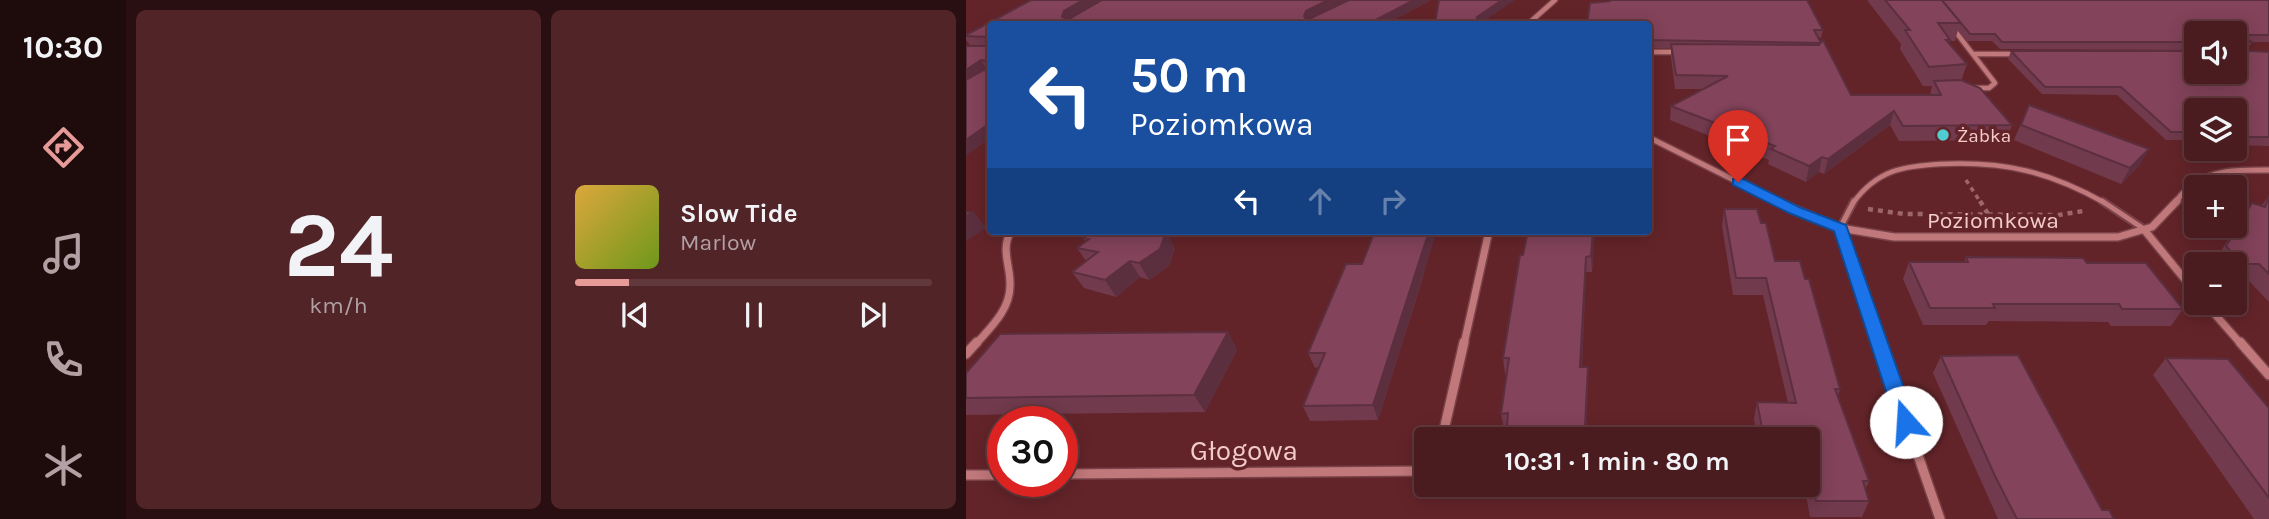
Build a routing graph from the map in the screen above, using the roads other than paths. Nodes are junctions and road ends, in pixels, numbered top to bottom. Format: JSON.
{"nodes":[{"id":1,"x":1555,"y":0,"type":"edge"},
{"id":2,"x":1944,"y":18,"type":"edge"},
{"id":3,"x":1531,"y":21,"type":"edge"},
{"id":4,"x":1652,"y":52,"type":"edge"},
{"id":5,"x":1690,"y":52,"type":"edge"},
{"id":6,"x":1975,"y":54,"type":"junction"},
{"id":7,"x":2030,"y":54,"type":"edge"},
{"id":8,"x":1961,"y":89,"type":"edge"},
{"id":9,"x":1652,"y":139,"type":"edge"},
{"id":10,"x":2269,"y":170,"type":"edge"},
{"id":11,"x":1840,"y":228,"type":"junction"},
{"id":12,"x":2146,"y":232,"type":"junction"},
{"id":13,"x":1009,"y":235,"type":"edge"},
{"id":14,"x":1488,"y":235,"type":"edge"},
{"id":15,"x":2184,"y":278,"type":"edge"},
{"id":16,"x":2215,"y":315,"type":"edge"},
{"id":17,"x":966,"y":354,"type":"edge"},
{"id":18,"x":2269,"y":375,"type":"edge"},
{"id":19,"x":1445,"y":427,"type":"edge"},
{"id":20,"x":1414,"y":471,"type":"edge"},
{"id":21,"x":1078,"y":474,"type":"edge"},
{"id":22,"x":966,"y":475,"type":"edge"},
{"id":23,"x":987,"y":475,"type":"edge"},
{"id":24,"x":1940,"y":519,"type":"edge"}],
"edges":[{"from":1,"to":3,"type":"street"},
{"from":2,"to":6,"type":"street"},
{"from":4,"to":5,"type":"street"},
{"from":6,"to":7,"type":"street"},
{"from":6,"to":8,"type":"street"},
{"from":9,"to":11,"type":"street","name":"Poziomkowa"},
{"from":10,"to":12,"type":"street"},
{"from":11,"to":12,"type":"street","name":"Poziomkowa"},
{"from":11,"to":12,"type":"lane","name":"Poziomkowa"},
{"from":11,"to":24,"type":"street"},
{"from":12,"to":15,"type":"street"},
{"from":13,"to":17,"type":"street"},
{"from":14,"to":19,"type":"street"},
{"from":16,"to":18,"type":"street"},
{"from":20,"to":21,"type":"street","name":"Głogowa"},
{"from":22,"to":23,"type":"street"}]}
